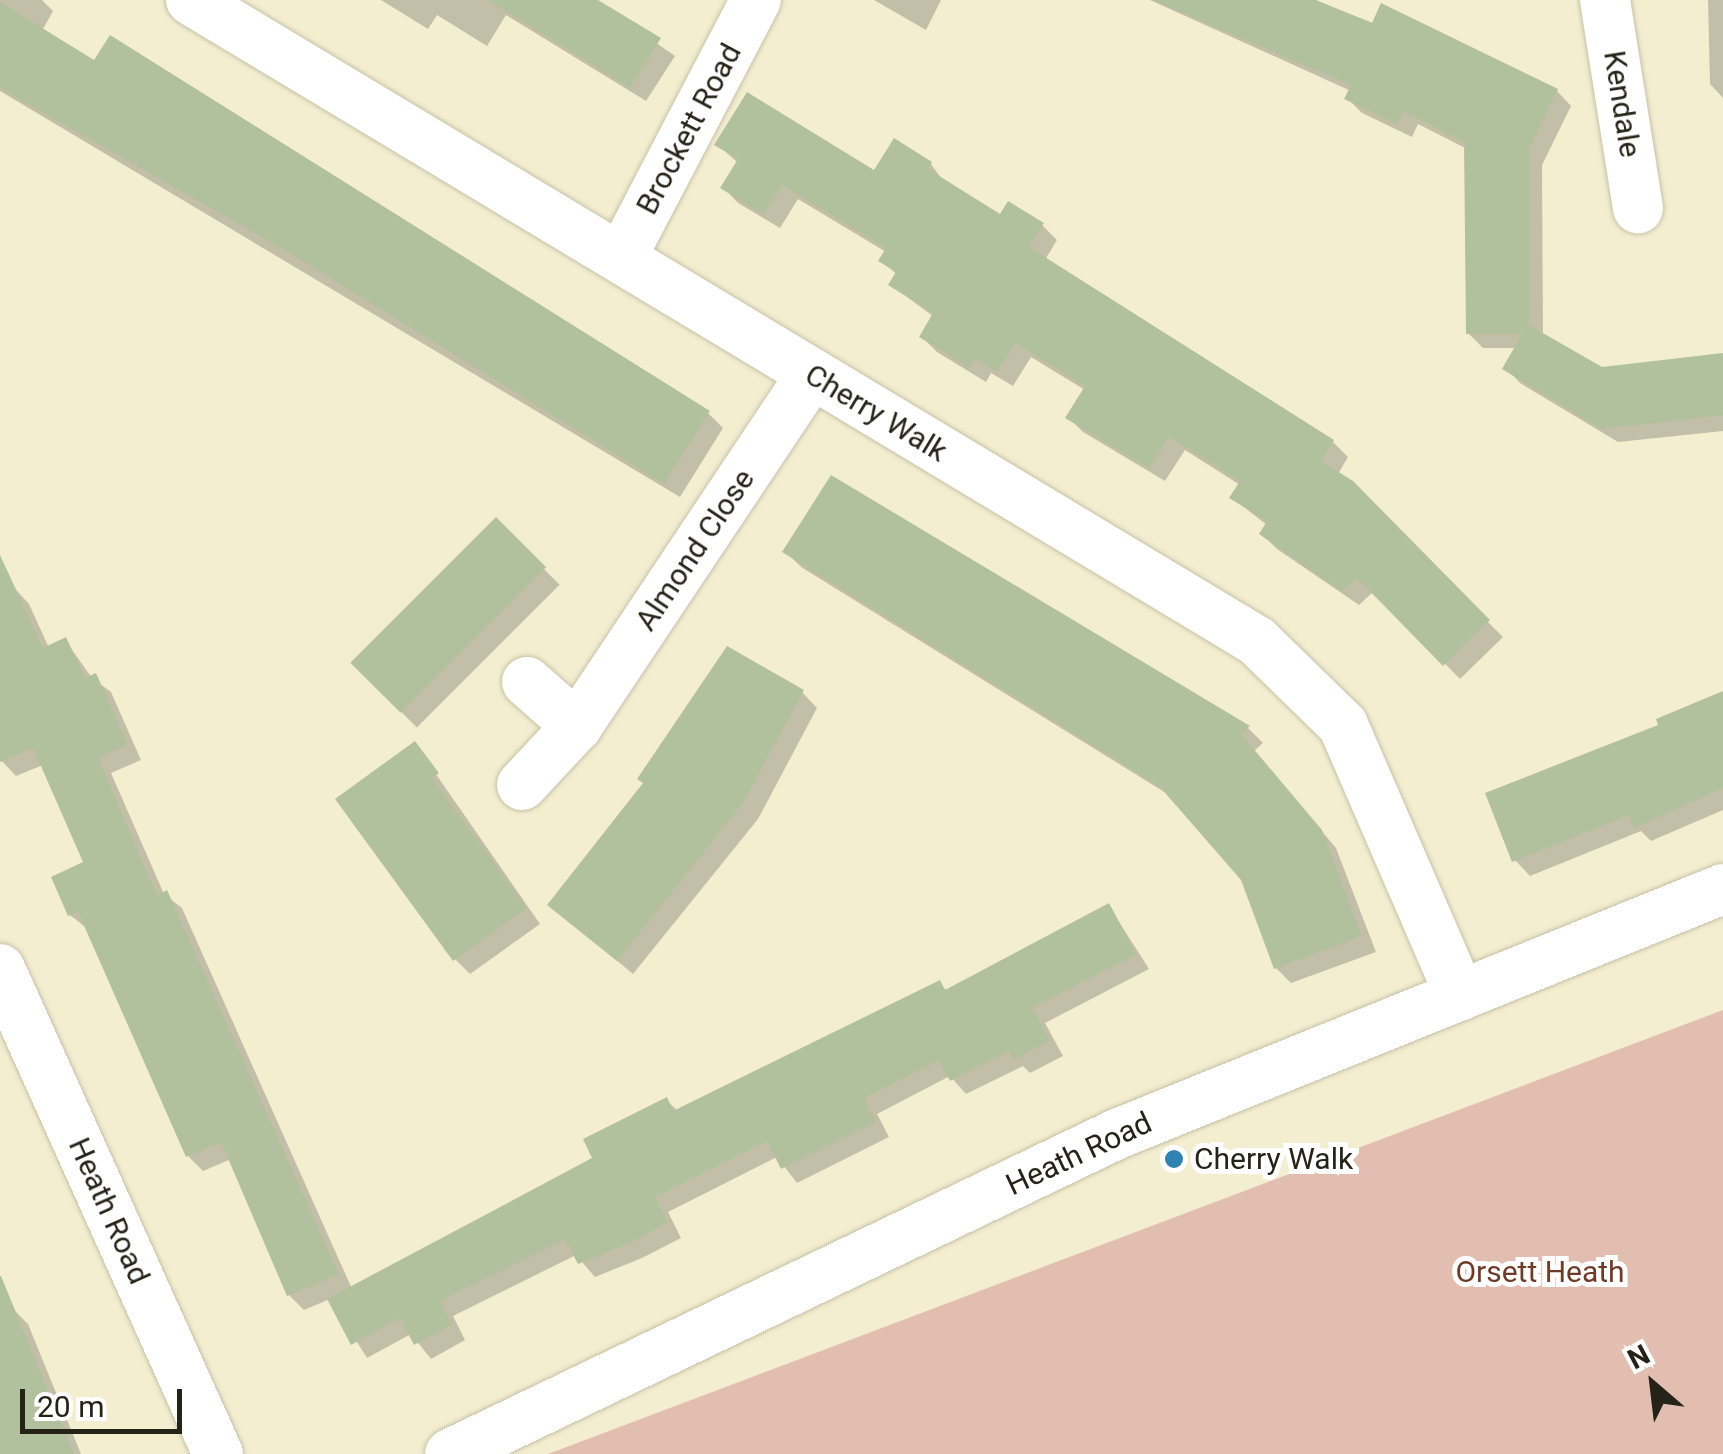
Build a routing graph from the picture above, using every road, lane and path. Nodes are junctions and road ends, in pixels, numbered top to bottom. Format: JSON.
{"nodes":[{"id":1,"x":191,"y":0,"type":"edge"},
{"id":2,"x":756,"y":0,"type":"edge"},
{"id":3,"x":1605,"y":0,"type":"edge"},
{"id":4,"x":1638,"y":208,"type":"dead end"},
{"id":5,"x":621,"y":258,"type":"junction"},
{"id":6,"x":812,"y":374,"type":"junction"},
{"id":7,"x":527,"y":682,"type":"dead end"},
{"id":8,"x":577,"y":726,"type":"junction"},
{"id":9,"x":522,"y":785,"type":"dead end"},
{"id":10,"x":1723,"y":888,"type":"edge"},
{"id":11,"x":0,"y":969,"type":"edge"},
{"id":12,"x":1460,"y":996,"type":"junction"},
{"id":13,"x":218,"y":1454,"type":"edge"},
{"id":14,"x":450,"y":1454,"type":"edge"}],
"edges":[{"from":1,"to":5,"type":"street","name":"Cherry Walk"},
{"from":2,"to":5,"type":"street","name":"Brockett Road"},
{"from":3,"to":4,"type":"street","name":"Kendale"},
{"from":5,"to":6,"type":"street","name":"Cherry Walk"},
{"from":6,"to":8,"type":"street","name":"Almond Close"},
{"from":6,"to":12,"type":"street","name":"Cherry Walk"},
{"from":7,"to":8,"type":"street"},
{"from":8,"to":9,"type":"street","name":"Almond Close"},
{"from":10,"to":12,"type":"street","name":"Heath Road"},
{"from":11,"to":13,"type":"street","name":"Heath Road"},
{"from":12,"to":14,"type":"street","name":"Heath Road"}]}
